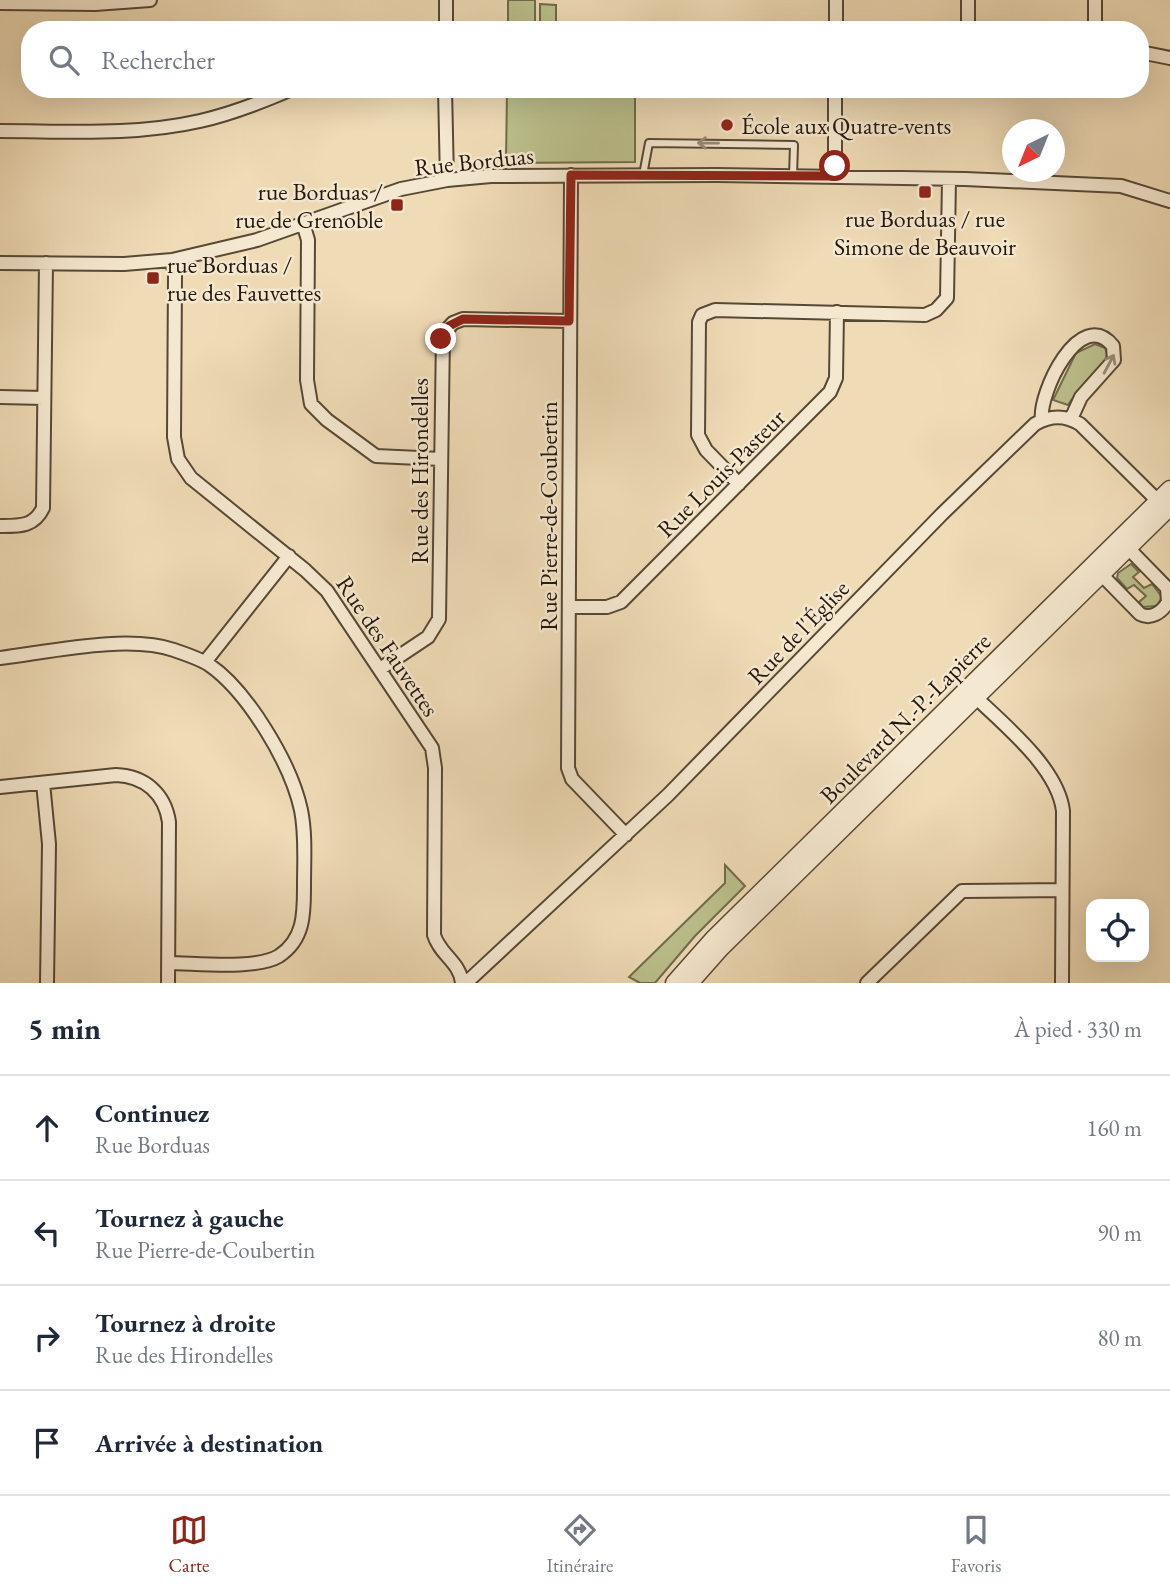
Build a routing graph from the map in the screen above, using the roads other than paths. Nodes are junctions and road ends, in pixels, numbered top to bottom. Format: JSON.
{"nodes":[{"id":1,"x":150,"y":0,"type":"edge"},
{"id":2,"x":446,"y":0,"type":"edge"},
{"id":3,"x":836,"y":0,"type":"edge"},
{"id":4,"x":968,"y":0,"type":"edge"},
{"id":5,"x":1096,"y":0,"type":"edge"},
{"id":6,"x":24,"y":1,"type":"edge"},
{"id":7,"x":0,"y":2,"type":"edge"},
{"id":8,"x":446,"y":21,"type":"edge"},
{"id":9,"x":835,"y":21,"type":"edge"},
{"id":10,"x":968,"y":21,"type":"edge"},
{"id":11,"x":1095,"y":21,"type":"edge"},
{"id":12,"x":1149,"y":54,"type":"edge"},
{"id":13,"x":1170,"y":58,"type":"edge"},
{"id":14,"x":268,"y":98,"type":"edge"},
{"id":15,"x":445,"y":98,"type":"edge"},
{"id":16,"x":835,"y":98,"type":"edge"},
{"id":17,"x":0,"y":131,"type":"edge"},
{"id":18,"x":571,"y":175,"type":"junction"},
{"id":19,"x":643,"y":175,"type":"junction"},
{"id":20,"x":793,"y":176,"type":"junction"},
{"id":21,"x":835,"y":176,"type":"junction"},
{"id":22,"x":949,"y":179,"type":"junction"},
{"id":23,"x":447,"y":180,"type":"junction"},
{"id":24,"x":1170,"y":201,"type":"edge"},
{"id":25,"x":303,"y":223,"type":"junction"},
{"id":26,"x":172,"y":260,"type":"junction"},
{"id":27,"x":0,"y":263,"type":"edge"},
{"id":28,"x":46,"y":264,"type":"junction"},
{"id":29,"x":837,"y":312,"type":"junction"},
{"id":30,"x":569,"y":321,"type":"junction"},
{"id":31,"x":0,"y":397,"type":"edge"},
{"id":32,"x":44,"y":398,"type":"junction"},
{"id":33,"x":1071,"y":419,"type":"junction"},
{"id":34,"x":1042,"y":420,"type":"junction"},
{"id":35,"x":441,"y":459,"type":"junction"},
{"id":36,"x":739,"y":484,"type":"junction"},
{"id":37,"x":1170,"y":489,"type":"edge"},
{"id":38,"x":1165,"y":506,"type":"edge"},
{"id":39,"x":0,"y":526,"type":"edge"},
{"id":40,"x":1128,"y":548,"type":"junction"},
{"id":41,"x":289,"y":556,"type":"junction"},
{"id":42,"x":1097,"y":570,"type":"junction"},
{"id":43,"x":1138,"y":593,"type":"dead end"},
{"id":44,"x":1126,"y":600,"type":"junction"},
{"id":45,"x":569,"y":607,"type":"junction"},
{"id":46,"x":0,"y":658,"type":"edge"},
{"id":47,"x":205,"y":662,"type":"junction"},
{"id":48,"x":380,"y":669,"type":"junction"},
{"id":49,"x":972,"y":693,"type":"junction"},
{"id":50,"x":43,"y":783,"type":"junction"},
{"id":51,"x":0,"y":787,"type":"edge"},
{"id":52,"x":625,"y":835,"type":"junction"},
{"id":53,"x":1062,"y":890,"type":"junction"},
{"id":54,"x":168,"y":963,"type":"junction"},
{"id":55,"x":47,"y":983,"type":"edge"},
{"id":56,"x":168,"y":983,"type":"edge"},
{"id":57,"x":463,"y":983,"type":"edge"},
{"id":58,"x":674,"y":983,"type":"edge"},
{"id":59,"x":690,"y":983,"type":"edge"},
{"id":60,"x":867,"y":983,"type":"edge"},
{"id":61,"x":1062,"y":983,"type":"edge"}],
"edges":[{"from":1,"to":6,"type":"street"},
{"from":2,"to":8,"type":"street"},
{"from":3,"to":9,"type":"street"},
{"from":4,"to":10,"type":"street"},
{"from":5,"to":11,"type":"street"},
{"from":6,"to":7,"type":"street"},
{"from":12,"to":13,"type":"street"},
{"from":14,"to":17,"type":"street"},
{"from":15,"to":23,"type":"street"},
{"from":16,"to":21,"type":"street"},
{"from":18,"to":19,"type":"street","name":"Rue Borduas"},
{"from":18,"to":23,"type":"street","name":"Rue Borduas"},
{"from":18,"to":30,"type":"street","name":"Rue Pierre-de-Coubertin"},
{"from":19,"to":20,"type":"street","name":"Rue Borduas"},
{"from":20,"to":19,"type":"lane","one_way":true},
{"from":20,"to":21,"type":"street","name":"Rue Borduas"},
{"from":21,"to":22,"type":"street","name":"Rue Borduas"},
{"from":22,"to":24,"type":"street","name":"Rue Borduas"},
{"from":22,"to":29,"type":"street"},
{"from":23,"to":25,"type":"street","name":"Rue Borduas"},
{"from":25,"to":26,"type":"street","name":"Rue Borduas"},
{"from":25,"to":35,"type":"street"},
{"from":26,"to":28,"type":"street","name":"Rue Borduas"},
{"from":26,"to":41,"type":"street","name":"Rue des Fauvettes"},
{"from":27,"to":28,"type":"street","name":"Rue Borduas"},
{"from":28,"to":32,"type":"street"},
{"from":29,"to":36,"type":"street","name":"Rue Louis-Pasteur"},
{"from":29,"to":36,"type":"street"},
{"from":30,"to":35,"type":"street","name":"Rue des Hirondelles"},
{"from":30,"to":45,"type":"street","name":"Rue Pierre-de-Coubertin"},
{"from":31,"to":32,"type":"street"},
{"from":32,"to":39,"type":"street"},
{"from":33,"to":34,"type":"street"},
{"from":33,"to":34,"type":"street","one_way":true},
{"from":33,"to":38,"type":"street"},
{"from":34,"to":52,"type":"street","name":"Rue de l'Église"},
{"from":35,"to":48,"type":"street","name":"Rue des Hirondelles"},
{"from":36,"to":45,"type":"street","name":"Rue Louis-Pasteur"},
{"from":37,"to":38,"type":"street","name":"Boulevard N.-P.-Lapierre"},
{"from":38,"to":40,"type":"street","name":"Boulevard N.-P.-Lapierre"},
{"from":38,"to":42,"type":"street","name":"Boulevard N.-P.-Lapierre"},
{"from":40,"to":42,"type":"street","name":"Boulevard N.-P.-Lapierre"},
{"from":40,"to":44,"type":"street"},
{"from":41,"to":47,"type":"street"},
{"from":41,"to":48,"type":"street","name":"Rue des Fauvettes"},
{"from":42,"to":44,"type":"street"},
{"from":42,"to":49,"type":"street","name":"Boulevard N.-P.-Lapierre"},
{"from":43,"to":44,"type":"lane"},
{"from":45,"to":52,"type":"street","name":"Rue Pierre-de-Coubertin"},
{"from":46,"to":47,"type":"street"},
{"from":47,"to":54,"type":"street"},
{"from":48,"to":57,"type":"street","name":"Rue des Fauvettes"},
{"from":49,"to":53,"type":"street"},
{"from":49,"to":58,"type":"street","name":"Boulevard N.-P.-Lapierre"},
{"from":49,"to":59,"type":"street","name":"Boulevard N.-P.-Lapierre"},
{"from":50,"to":51,"type":"street"},
{"from":50,"to":54,"type":"street"},
{"from":50,"to":55,"type":"street"},
{"from":52,"to":57,"type":"street","name":"Rue de l'Église"},
{"from":53,"to":60,"type":"street"},
{"from":53,"to":61,"type":"street"},
{"from":54,"to":56,"type":"street"}]}
